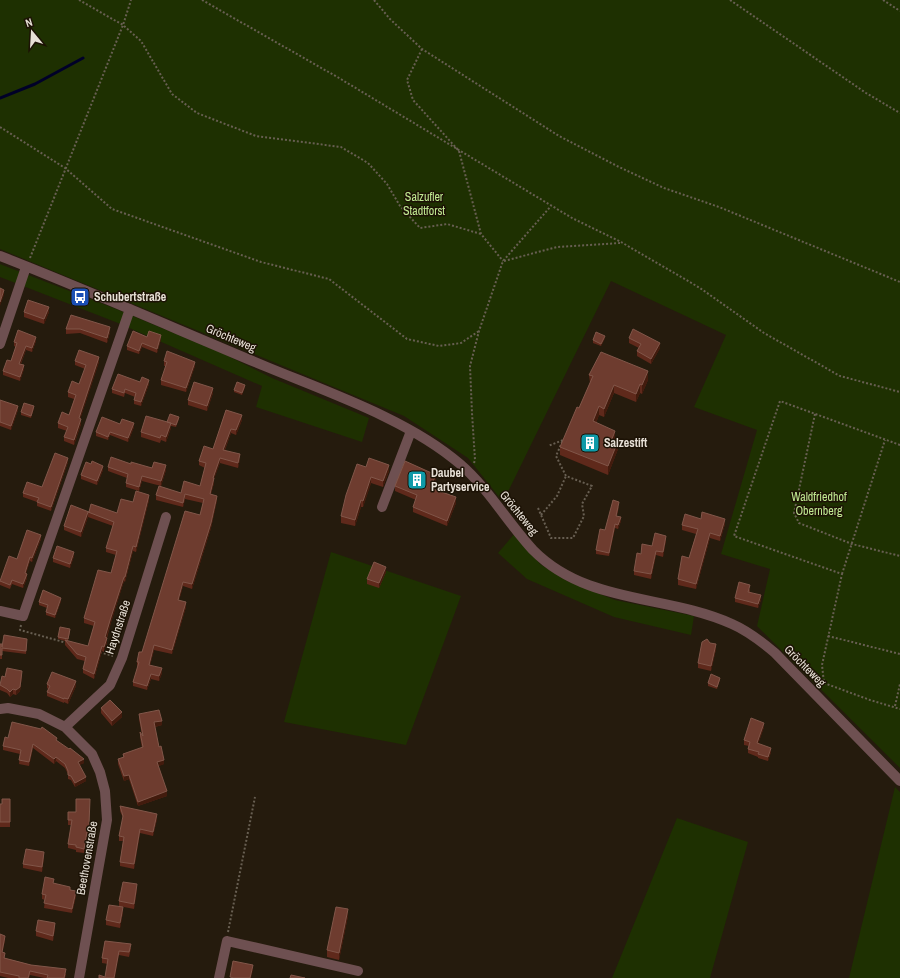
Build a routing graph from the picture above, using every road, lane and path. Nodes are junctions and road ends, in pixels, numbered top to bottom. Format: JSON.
{"nodes":[{"id":1,"x":79,"y":0,"type":"edge"},
{"id":2,"x":131,"y":0,"type":"edge"},
{"id":3,"x":202,"y":0,"type":"edge"},
{"id":4,"x":374,"y":0,"type":"edge"},
{"id":5,"x":730,"y":0,"type":"edge"},
{"id":6,"x":883,"y":0,"type":"edge"},
{"id":7,"x":900,"y":11,"type":"edge"},
{"id":8,"x":123,"y":25,"type":"junction"},
{"id":9,"x":422,"y":49,"type":"junction"},
{"id":10,"x":900,"y":113,"type":"edge"},
{"id":11,"x":0,"y":127,"type":"edge"},
{"id":12,"x":459,"y":151,"type":"junction"},
{"id":13,"x":66,"y":168,"type":"junction"},
{"id":14,"x":551,"y":206,"type":"junction"},
{"id":15,"x":481,"y":234,"type":"junction"},
{"id":16,"x":621,"y":242,"type":"junction"},
{"id":17,"x":0,"y":256,"type":"edge"},
{"id":18,"x":503,"y":261,"type":"junction"},
{"id":19,"x":26,"y":266,"type":"junction"},
{"id":20,"x":900,"y":282,"type":"edge"},
{"id":21,"x":130,"y":309,"type":"junction"},
{"id":22,"x":478,"y":331,"type":"junction"},
{"id":23,"x":0,"y":344,"type":"edge"},
{"id":24,"x":900,"y":392,"type":"edge"},
{"id":25,"x":815,"y":414,"type":"junction"},
{"id":26,"x":412,"y":431,"type":"junction"},
{"id":27,"x":886,"y":440,"type":"junction"},
{"id":28,"x":900,"y":445,"type":"edge"},
{"id":29,"x":548,"y":446,"type":"dead end"},
{"id":30,"x":470,"y":474,"type":"junction"},
{"id":31,"x":566,"y":476,"type":"junction"},
{"id":32,"x":382,"y":506,"type":"dead end"},
{"id":33,"x":538,"y":508,"type":"dead end"},
{"id":34,"x":541,"y":515,"type":"junction"},
{"id":35,"x":166,"y":517,"type":"dead end"},
{"id":36,"x":852,"y":544,"type":"junction"},
{"id":37,"x":900,"y":556,"type":"edge"},
{"id":38,"x":842,"y":574,"type":"junction"},
{"id":39,"x":0,"y":612,"type":"edge"},
{"id":40,"x":23,"y":616,"type":"junction"},
{"id":41,"x":828,"y":636,"type":"junction"},
{"id":42,"x":71,"y":644,"type":"edge"},
{"id":43,"x":93,"y":650,"type":"edge"},
{"id":44,"x":900,"y":654,"type":"edge"},
{"id":45,"x":122,"y":658,"type":"junction"},
{"id":46,"x":900,"y":684,"type":"edge"},
{"id":47,"x":894,"y":707,"type":"junction"},
{"id":48,"x":0,"y":708,"type":"edge"},
{"id":49,"x":900,"y":709,"type":"edge"},
{"id":50,"x":65,"y":727,"type":"junction"},
{"id":51,"x":900,"y":781,"type":"edge"},
{"id":52,"x":255,"y":797,"type":"dead end"},
{"id":53,"x":227,"y":941,"type":"junction"},
{"id":54,"x":358,"y":971,"type":"dead end"},
{"id":55,"x":79,"y":978,"type":"edge"},
{"id":56,"x":219,"y":978,"type":"edge"}],
"edges":[{"from":1,"to":8,"type":"path"},
{"from":2,"to":8,"type":"path"},
{"from":3,"to":12,"type":"path"},
{"from":4,"to":9,"type":"path"},
{"from":5,"to":10,"type":"path"},
{"from":6,"to":7,"type":"path"},
{"from":8,"to":13,"type":"path"},
{"from":8,"to":15,"type":"path"},
{"from":9,"to":12,"type":"path"},
{"from":9,"to":20,"type":"path"},
{"from":11,"to":13,"type":"path"},
{"from":12,"to":14,"type":"path"},
{"from":12,"to":15,"type":"path"},
{"from":13,"to":19,"type":"path"},
{"from":13,"to":22,"type":"path"},
{"from":14,"to":16,"type":"path"},
{"from":14,"to":18,"type":"path"},
{"from":15,"to":18,"type":"path"},
{"from":16,"to":18,"type":"path"},
{"from":16,"to":24,"type":"path"},
{"from":17,"to":19,"type":"street","name":"Gröchteweg"},
{"from":18,"to":22,"type":"path"},
{"from":19,"to":21,"type":"street","name":"Gröchteweg"},
{"from":19,"to":23,"type":"street"},
{"from":21,"to":26,"type":"street","name":"Gröchteweg"},
{"from":21,"to":40,"type":"street"},
{"from":22,"to":30,"type":"path"},
{"from":25,"to":27,"type":"path"},
{"from":25,"to":36,"type":"path"},
{"from":25,"to":38,"type":"path"},
{"from":26,"to":30,"type":"street","name":"Gröchteweg"},
{"from":26,"to":32,"type":"street"},
{"from":27,"to":28,"type":"path"},
{"from":27,"to":36,"type":"path"},
{"from":29,"to":31,"type":"path"},
{"from":30,"to":51,"type":"street","name":"Gröchteweg"},
{"from":31,"to":34,"type":"path"},
{"from":31,"to":34,"type":"path"},
{"from":33,"to":34,"type":"path"},
{"from":35,"to":45,"type":"street","name":"Haydnstraße"},
{"from":36,"to":37,"type":"path"},
{"from":36,"to":38,"type":"path"},
{"from":38,"to":41,"type":"path"},
{"from":39,"to":40,"type":"street"},
{"from":40,"to":42,"type":"path"},
{"from":41,"to":44,"type":"path"},
{"from":41,"to":47,"type":"path"},
{"from":43,"to":45,"type":"path"},
{"from":45,"to":50,"type":"street","name":"Haydnstraße"},
{"from":46,"to":47,"type":"path"},
{"from":47,"to":49,"type":"path"},
{"from":48,"to":50,"type":"street","name":"Beethovenstraße"},
{"from":50,"to":55,"type":"street","name":"Beethovenstraße"},
{"from":52,"to":53,"type":"path"},
{"from":53,"to":54,"type":"street"},
{"from":53,"to":56,"type":"street"}]}
